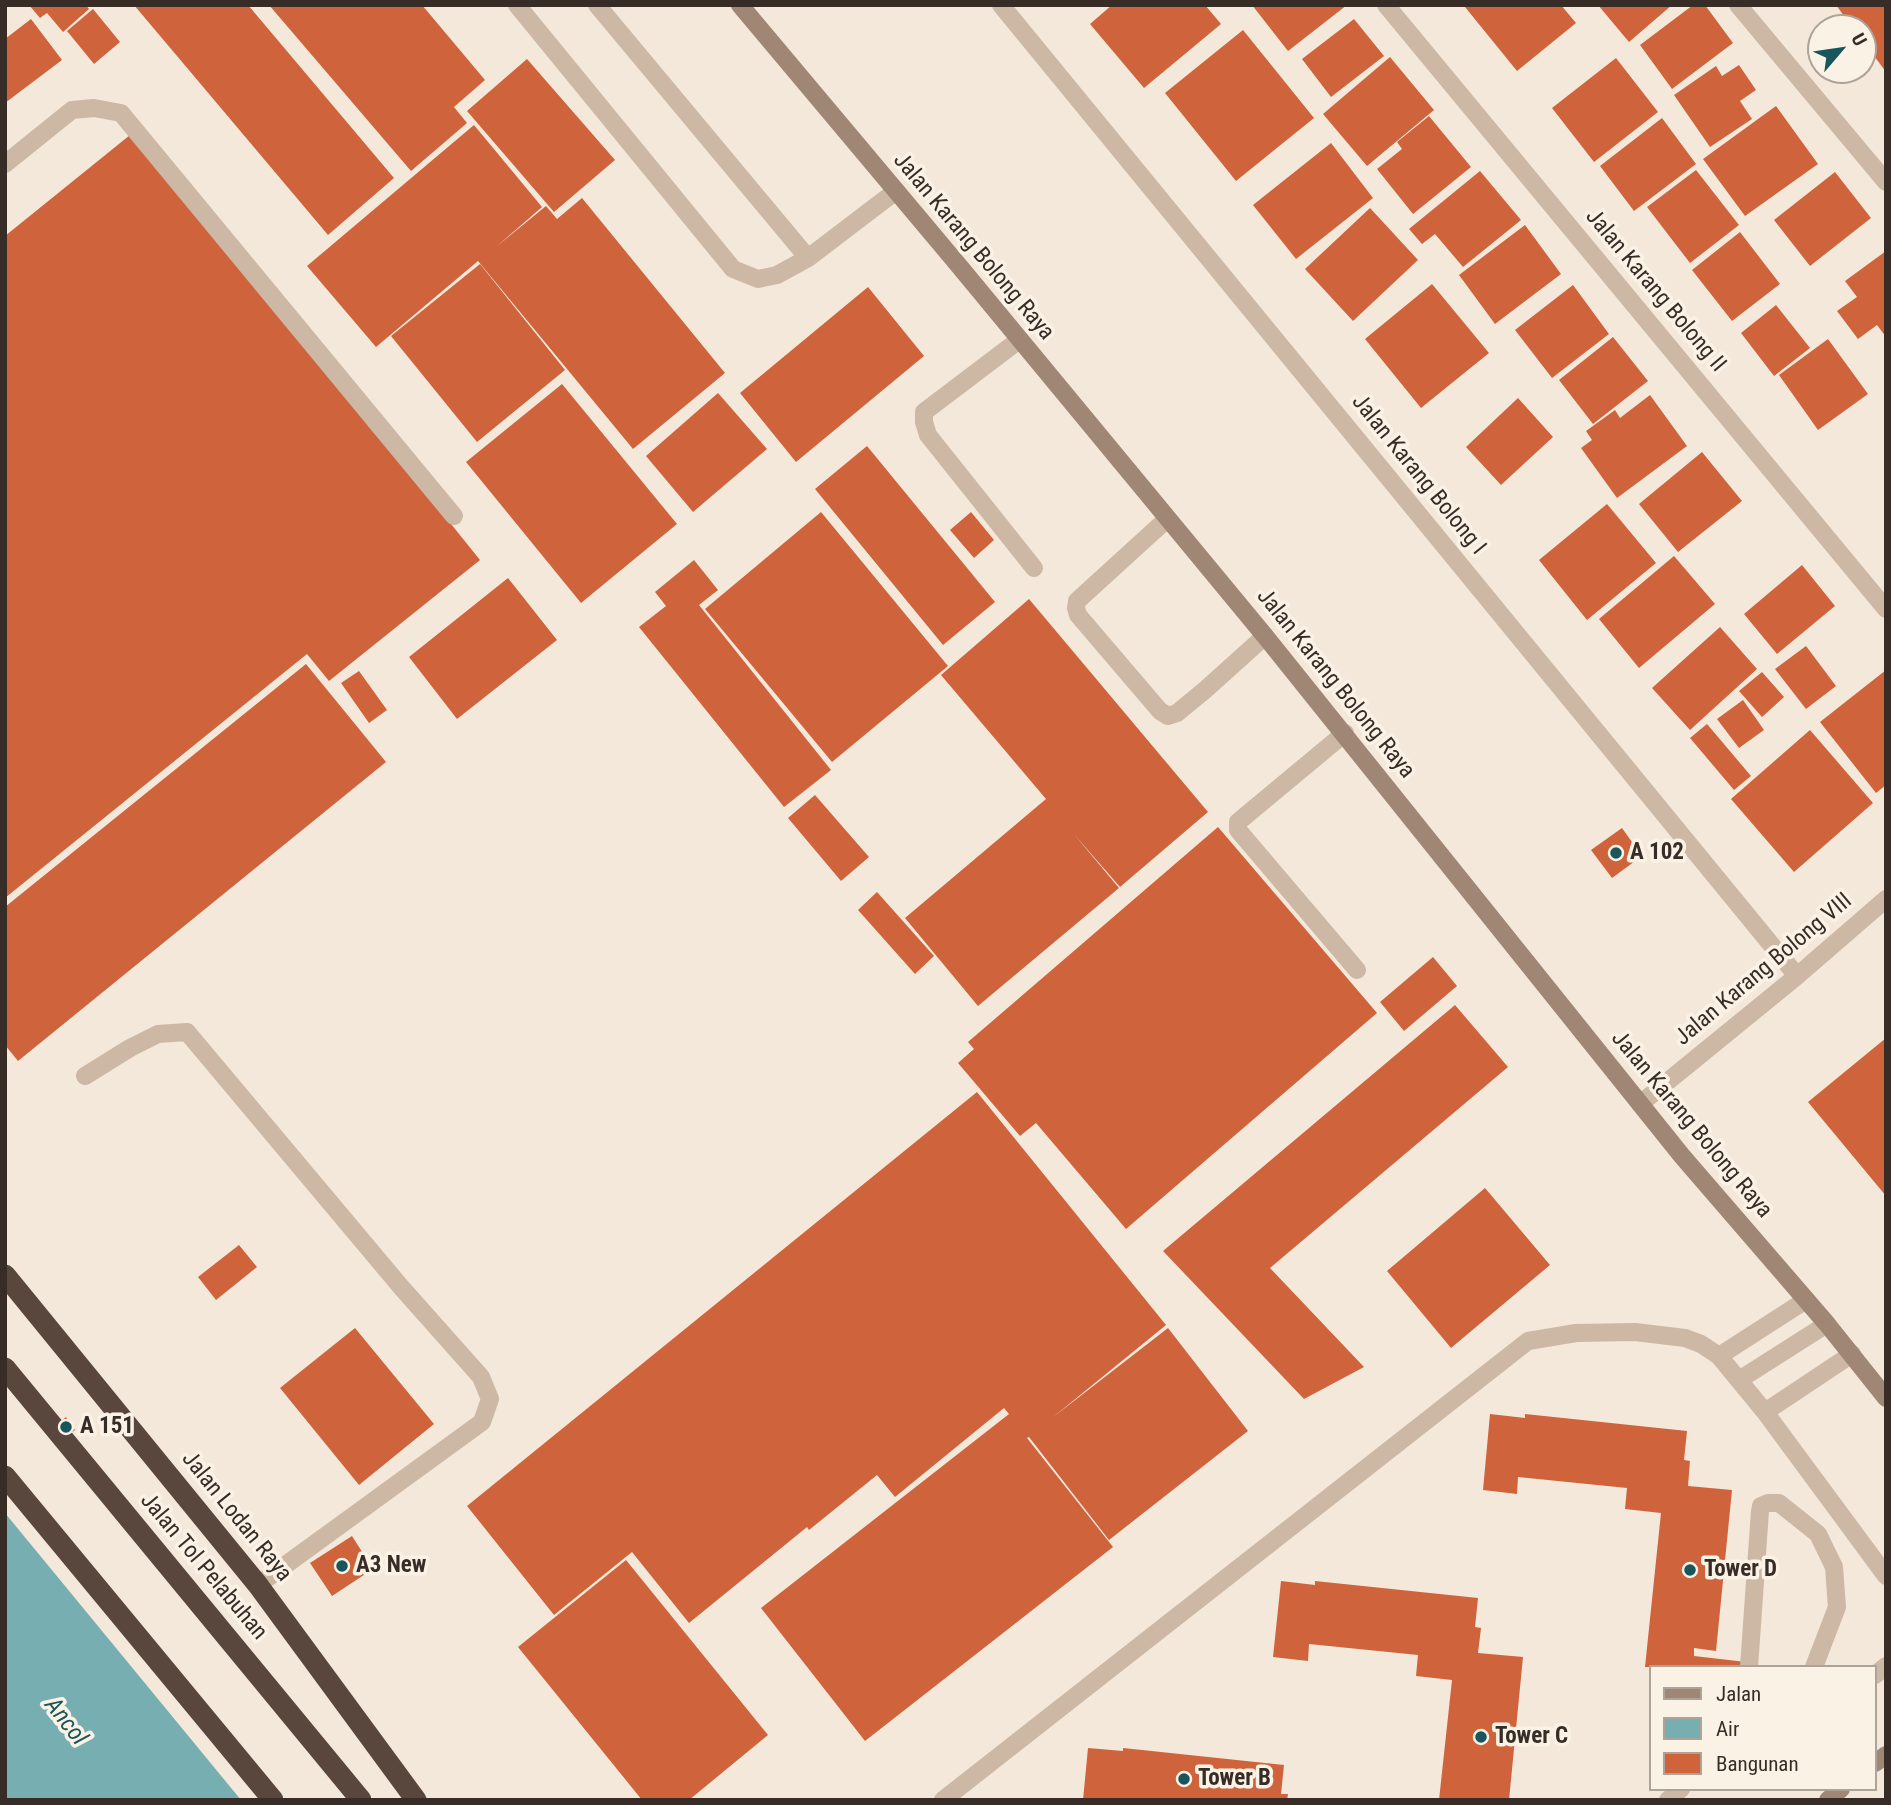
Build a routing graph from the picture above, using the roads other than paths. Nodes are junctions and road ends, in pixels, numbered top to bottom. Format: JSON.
{"nodes":[{"id":1,"x":517,"y":5,"type":"edge"},
{"id":2,"x":597,"y":5,"type":"edge"},
{"id":3,"x":740,"y":5,"type":"edge"},
{"id":4,"x":1001,"y":5,"type":"edge"},
{"id":5,"x":1386,"y":5,"type":"edge"},
{"id":6,"x":1738,"y":5,"type":"edge"},
{"id":7,"x":5,"y":164,"type":"edge"},
{"id":8,"x":1886,"y":182,"type":"edge"},
{"id":9,"x":896,"y":191,"type":"junction"},
{"id":10,"x":808,"y":258,"type":"junction"},
{"id":11,"x":1019,"y":340,"type":"junction"},
{"id":12,"x":454,"y":516,"type":"dead end"},
{"id":13,"x":1167,"y":519,"type":"junction"},
{"id":14,"x":1034,"y":568,"type":"dead end"},
{"id":15,"x":1886,"y":609,"type":"edge"},
{"id":16,"x":1265,"y":636,"type":"junction"},
{"id":17,"x":1345,"y":733,"type":"junction"},
{"id":18,"x":1886,"y":900,"type":"edge"},
{"id":19,"x":1357,"y":970,"type":"dead end"},
{"id":20,"x":1797,"y":975,"type":"junction"},
{"id":21,"x":85,"y":1076,"type":"dead end"},
{"id":22,"x":1640,"y":1104,"type":"junction"},
{"id":23,"x":5,"y":1275,"type":"edge"},
{"id":24,"x":1806,"y":1300,"type":"junction"},
{"id":25,"x":1827,"y":1324,"type":"junction"},
{"id":26,"x":1852,"y":1353,"type":"junction"},
{"id":27,"x":1719,"y":1356,"type":"junction"},
{"id":28,"x":5,"y":1368,"type":"edge"},
{"id":29,"x":1739,"y":1380,"type":"junction"},
{"id":30,"x":1886,"y":1398,"type":"edge"},
{"id":31,"x":1765,"y":1412,"type":"junction"},
{"id":32,"x":5,"y":1476,"type":"edge"},
{"id":33,"x":1886,"y":1576,"type":"edge"},
{"id":34,"x":258,"y":1585,"type":"junction"},
{"id":35,"x":1749,"y":1665,"type":"edge"},
{"id":36,"x":1815,"y":1665,"type":"edge"},
{"id":37,"x":274,"y":1800,"type":"edge"},
{"id":38,"x":361,"y":1800,"type":"edge"},
{"id":39,"x":416,"y":1800,"type":"edge"},
{"id":40,"x":943,"y":1800,"type":"edge"}],
"edges":[{"from":1,"to":10,"type":"street"},
{"from":2,"to":10,"type":"street"},
{"from":3,"to":9,"type":"street","name":"Jalan Karang Bolong Raya"},
{"from":4,"to":20,"type":"street","name":"Jalan Karang Bolong I"},
{"from":5,"to":15,"type":"street","name":"Jalan Karang Bolong II"},
{"from":6,"to":8,"type":"street"},
{"from":7,"to":12,"type":"street"},
{"from":9,"to":10,"type":"street"},
{"from":9,"to":11,"type":"street","name":"Jalan Karang Bolong Raya"},
{"from":11,"to":13,"type":"street","name":"Jalan Karang Bolong Raya"},
{"from":11,"to":14,"type":"street"},
{"from":13,"to":16,"type":"street","name":"Jalan Karang Bolong Raya"},
{"from":13,"to":16,"type":"street"},
{"from":16,"to":17,"type":"street","name":"Jalan Karang Bolong Raya"},
{"from":17,"to":19,"type":"street"},
{"from":17,"to":22,"type":"street","name":"Jalan Karang Bolong Raya"},
{"from":18,"to":20,"type":"street","name":"Jalan Karang Bolong VIII"},
{"from":20,"to":22,"type":"street","name":"Jalan Karang Bolong VIII"},
{"from":21,"to":34,"type":"street"},
{"from":22,"to":24,"type":"street","name":"Jalan Karang Bolong Raya"},
{"from":23,"to":34,"type":"highway","name":"Jalan Lodan Raya"},
{"from":24,"to":25,"type":"street","name":"Jalan Karang Bolong Raya"},
{"from":24,"to":27,"type":"street"},
{"from":25,"to":26,"type":"street","name":"Jalan Karang Bolong Raya"},
{"from":25,"to":29,"type":"street"},
{"from":26,"to":30,"type":"street","name":"Jalan Karang Bolong Raya"},
{"from":26,"to":31,"type":"street"},
{"from":27,"to":29,"type":"street"},
{"from":27,"to":40,"type":"street"},
{"from":28,"to":38,"type":"highway","name":"Jalan Tol Pelabuhan"},
{"from":29,"to":31,"type":"street"},
{"from":31,"to":33,"type":"street"},
{"from":32,"to":37,"type":"highway"},
{"from":34,"to":39,"type":"highway","name":"Jalan Lodan Raya"},
{"from":35,"to":36,"type":"street"}]}
